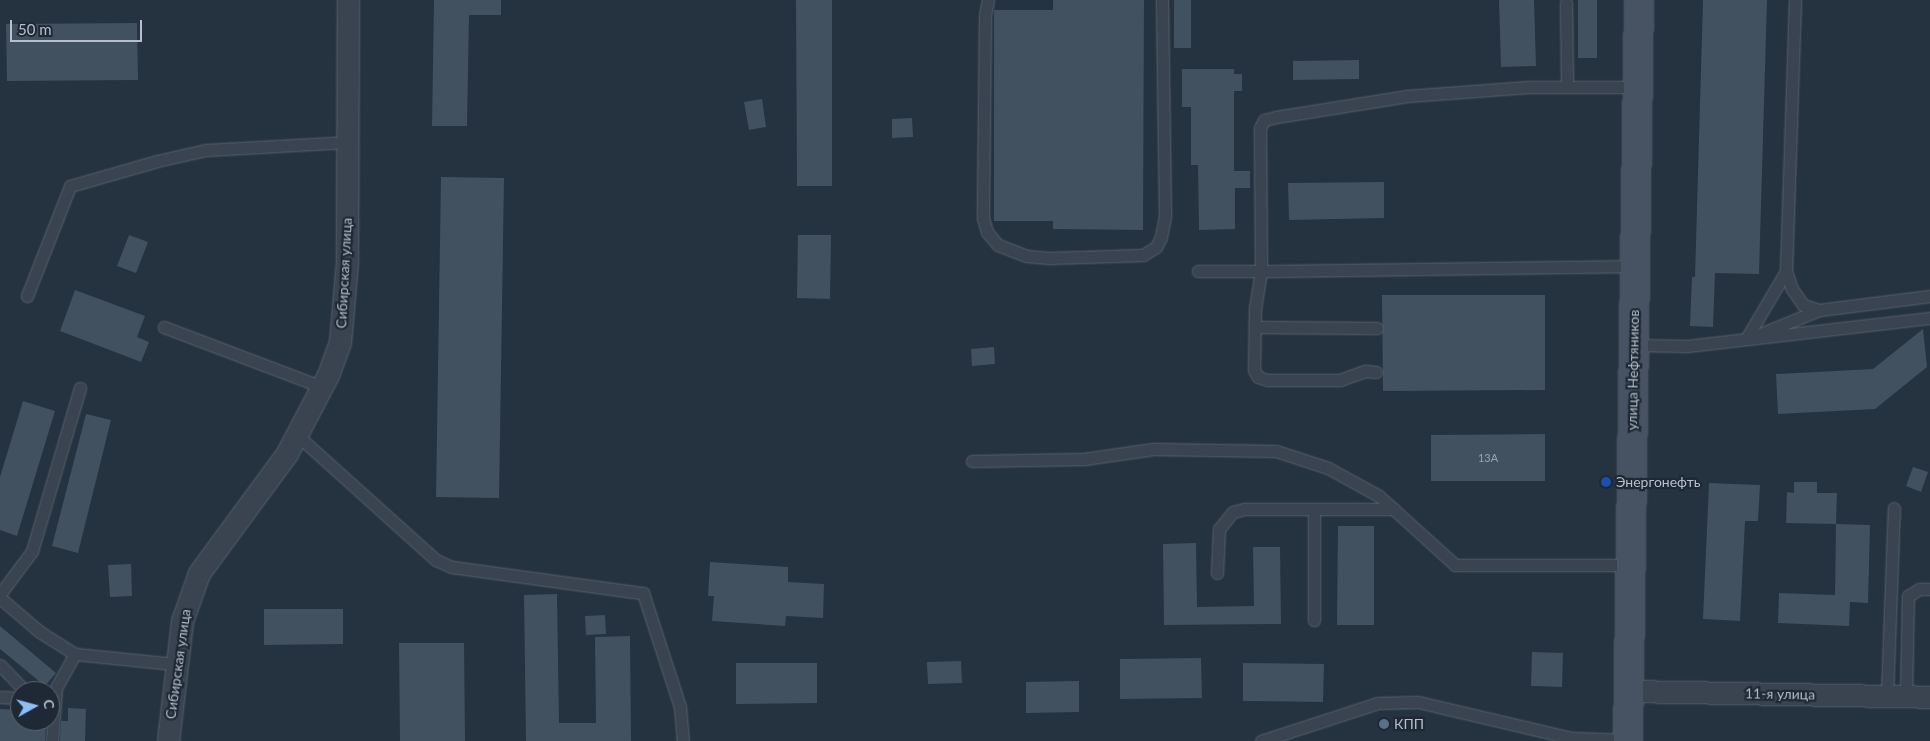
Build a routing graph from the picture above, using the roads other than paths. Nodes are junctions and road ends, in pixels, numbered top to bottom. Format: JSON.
{"nodes":[{"id":1,"x":348,"y":0,"type":"edge"},
{"id":2,"x":988,"y":0,"type":"edge"},
{"id":3,"x":1162,"y":0,"type":"edge"},
{"id":4,"x":1639,"y":0,"type":"edge"},
{"id":5,"x":1795,"y":0,"type":"edge"},
{"id":6,"x":1566,"y":3,"type":"dead end"},
{"id":7,"x":1567,"y":87,"type":"junction"},
{"id":8,"x":1637,"y":87,"type":"junction"},
{"id":9,"x":347,"y":142,"type":"junction"},
{"id":10,"x":1634,"y":266,"type":"junction"},
{"id":11,"x":1198,"y":271,"type":"dead end"},
{"id":12,"x":1261,"y":271,"type":"junction"},
{"id":13,"x":1786,"y":271,"type":"junction"},
{"id":14,"x":27,"y":296,"type":"dead end"},
{"id":15,"x":1930,"y":296,"type":"edge"},
{"id":16,"x":1819,"y":310,"type":"junction"},
{"id":17,"x":1930,"y":318,"type":"edge"},
{"id":18,"x":164,"y":327,"type":"dead end"},
{"id":19,"x":1255,"y":327,"type":"junction"},
{"id":20,"x":1377,"y":328,"type":"dead end"},
{"id":21,"x":1746,"y":339,"type":"junction"},
{"id":22,"x":1633,"y":345,"type":"junction"},
{"id":23,"x":1376,"y":372,"type":"dead end"},
{"id":24,"x":322,"y":387,"type":"junction"},
{"id":25,"x":80,"y":388,"type":"dead end"},
{"id":26,"x":297,"y":435,"type":"junction"},
{"id":27,"x":972,"y":461,"type":"dead end"},
{"id":28,"x":1894,"y":508,"type":"dead end"},
{"id":29,"x":1314,"y":509,"type":"junction"},
{"id":30,"x":1394,"y":509,"type":"junction"},
{"id":31,"x":1631,"y":565,"type":"junction"},
{"id":32,"x":1217,"y":574,"type":"dead end"},
{"id":33,"x":1930,"y":589,"type":"edge"},
{"id":34,"x":0,"y":596,"type":"edge"},
{"id":35,"x":1314,"y":620,"type":"dead end"},
{"id":36,"x":75,"y":654,"type":"junction"},
{"id":37,"x":175,"y":664,"type":"junction"},
{"id":38,"x":0,"y":665,"type":"edge"},
{"id":39,"x":15,"y":681,"type":"edge"},
{"id":40,"x":60,"y":684,"type":"edge"},
{"id":41,"x":1629,"y":691,"type":"junction"},
{"id":42,"x":1897,"y":696,"type":"junction"},
{"id":43,"x":1930,"y":697,"type":"edge"},
{"id":44,"x":1588,"y":740,"type":"edge"},
{"id":45,"x":1628,"y":740,"type":"edge"},
{"id":46,"x":168,"y":741,"type":"edge"},
{"id":47,"x":683,"y":741,"type":"edge"},
{"id":48,"x":1261,"y":741,"type":"edge"}],
"edges":[{"from":1,"to":9,"type":"street","name":"Сибирская улица"},
{"from":2,"to":3,"type":"lane"},
{"from":4,"to":8,"type":"street","name":"улица Нефтяников"},
{"from":5,"to":13,"type":"lane"},
{"from":6,"to":7,"type":"lane"},
{"from":7,"to":8,"type":"lane"},
{"from":7,"to":12,"type":"lane"},
{"from":8,"to":10,"type":"street","name":"улица Нефтяников"},
{"from":9,"to":14,"type":"lane"},
{"from":9,"to":24,"type":"street","name":"Сибирская улица"},
{"from":10,"to":12,"type":"lane"},
{"from":10,"to":22,"type":"street","name":"улица Нефтяников"},
{"from":11,"to":12,"type":"lane"},
{"from":12,"to":19,"type":"lane"},
{"from":13,"to":16,"type":"lane"},
{"from":13,"to":21,"type":"lane"},
{"from":15,"to":16,"type":"lane"},
{"from":16,"to":21,"type":"lane"},
{"from":17,"to":21,"type":"lane"},
{"from":18,"to":24,"type":"lane"},
{"from":19,"to":20,"type":"lane"},
{"from":19,"to":23,"type":"lane"},
{"from":21,"to":22,"type":"lane"},
{"from":22,"to":31,"type":"street","name":"улица Нефтяников"},
{"from":24,"to":26,"type":"street","name":"Сибирская улица"},
{"from":25,"to":34,"type":"lane"},
{"from":26,"to":37,"type":"street","name":"Сибирская улица"},
{"from":26,"to":47,"type":"lane"},
{"from":27,"to":30,"type":"lane"},
{"from":28,"to":42,"type":"lane"},
{"from":29,"to":30,"type":"lane"},
{"from":29,"to":32,"type":"lane"},
{"from":29,"to":35,"type":"lane"},
{"from":30,"to":31,"type":"lane"},
{"from":31,"to":41,"type":"street","name":"улица Нефтяников"},
{"from":33,"to":42,"type":"lane"},
{"from":34,"to":36,"type":"lane"},
{"from":36,"to":37,"type":"lane"},
{"from":36,"to":40,"type":"lane"},
{"from":37,"to":46,"type":"street","name":"Сибирская улица"},
{"from":38,"to":39,"type":"lane"},
{"from":41,"to":42,"type":"street","name":"11-я улица"},
{"from":41,"to":45,"type":"street","name":"улица Нефтяников"},
{"from":42,"to":43,"type":"street","name":"11-я улица"},
{"from":44,"to":45,"type":"lane"},
{"from":44,"to":48,"type":"lane"}]}
